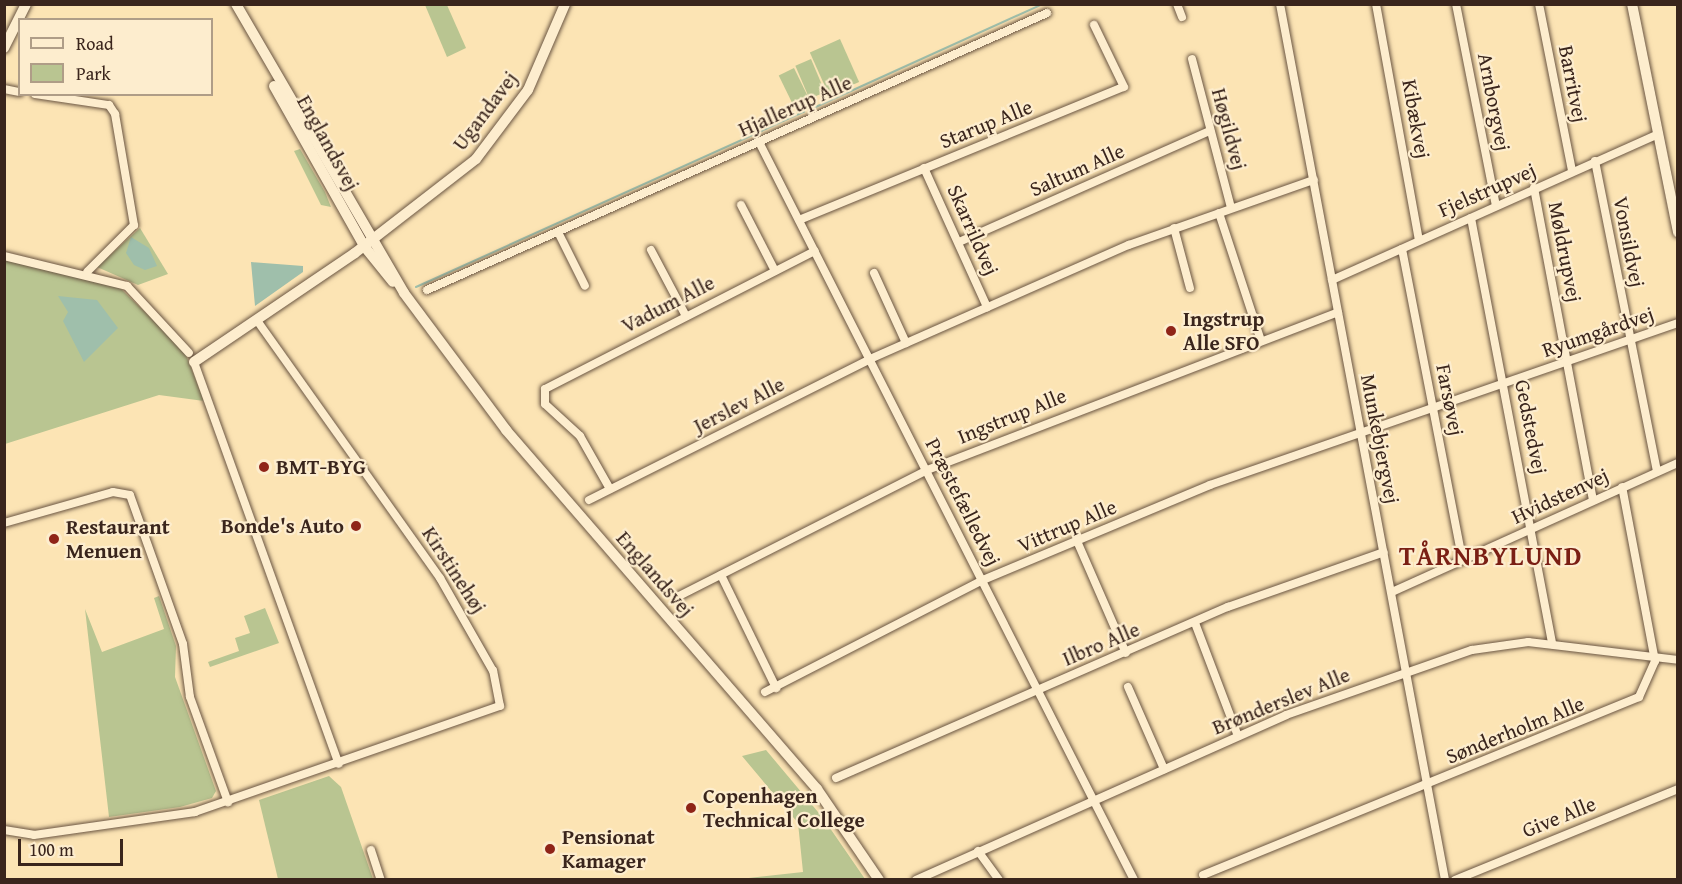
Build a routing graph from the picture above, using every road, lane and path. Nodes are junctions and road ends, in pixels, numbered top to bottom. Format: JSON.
{"nodes":[{"id":1,"x":26,"y":4,"type":"edge"},
{"id":2,"x":228,"y":4,"type":"edge"},
{"id":3,"x":236,"y":4,"type":"edge"},
{"id":4,"x":565,"y":4,"type":"edge"},
{"id":5,"x":1177,"y":4,"type":"edge"},
{"id":6,"x":1280,"y":4,"type":"edge"},
{"id":7,"x":1376,"y":4,"type":"edge"},
{"id":8,"x":1456,"y":4,"type":"edge"},
{"id":9,"x":1539,"y":4,"type":"edge"},
{"id":10,"x":1632,"y":4,"type":"edge"},
{"id":11,"x":1047,"y":13,"type":"dead end"},
{"id":12,"x":1182,"y":17,"type":"dead end"},
{"id":13,"x":19,"y":18,"type":"edge"},
{"id":14,"x":18,"y":20,"type":"edge"},
{"id":15,"x":1094,"y":25,"type":"dead end"},
{"id":16,"x":4,"y":48,"type":"edge"},
{"id":17,"x":1192,"y":58,"type":"dead end"},
{"id":18,"x":48,"y":96,"type":"edge"},
{"id":19,"x":1210,"y":131,"type":"junction"},
{"id":20,"x":1658,"y":134,"type":"junction"},
{"id":21,"x":759,"y":142,"type":"junction"},
{"id":22,"x":1595,"y":161,"type":"junction"},
{"id":23,"x":924,"y":168,"type":"junction"},
{"id":24,"x":1572,"y":171,"type":"junction"},
{"id":25,"x":1314,"y":180,"type":"junction"},
{"id":26,"x":1534,"y":189,"type":"junction"},
{"id":27,"x":741,"y":205,"type":"dead end"},
{"id":28,"x":1496,"y":206,"type":"junction"},
{"id":29,"x":1231,"y":208,"type":"junction"},
{"id":30,"x":1219,"y":213,"type":"junction"},
{"id":31,"x":1471,"y":218,"type":"junction"},
{"id":32,"x":799,"y":220,"type":"junction"},
{"id":33,"x":1174,"y":228,"type":"junction"},
{"id":34,"x":558,"y":232,"type":"junction"},
{"id":35,"x":1677,"y":232,"type":"edge"},
{"id":36,"x":374,"y":239,"type":"junction"},
{"id":37,"x":1419,"y":240,"type":"junction"},
{"id":38,"x":959,"y":242,"type":"junction"},
{"id":39,"x":364,"y":246,"type":"junction"},
{"id":40,"x":1402,"y":249,"type":"junction"},
{"id":41,"x":651,"y":250,"type":"dead end"},
{"id":42,"x":815,"y":251,"type":"junction"},
{"id":43,"x":4,"y":256,"type":"edge"},
{"id":44,"x":775,"y":271,"type":"junction"},
{"id":45,"x":87,"y":272,"type":"junction"},
{"id":46,"x":874,"y":273,"type":"dead end"},
{"id":47,"x":1332,"y":280,"type":"junction"},
{"id":48,"x":585,"y":286,"type":"dead end"},
{"id":49,"x":1190,"y":288,"type":"dead end"},
{"id":50,"x":427,"y":290,"type":"dead end"},
{"id":51,"x":404,"y":293,"type":"junction"},
{"id":52,"x":987,"y":307,"type":"junction"},
{"id":53,"x":1338,"y":312,"type":"junction"},
{"id":54,"x":686,"y":316,"type":"junction"},
{"id":55,"x":258,"y":322,"type":"junction"},
{"id":56,"x":1677,"y":323,"type":"edge"},
{"id":57,"x":1261,"y":341,"type":"junction"},
{"id":58,"x":1630,"y":341,"type":"junction"},
{"id":59,"x":906,"y":343,"type":"junction"},
{"id":60,"x":192,"y":357,"type":"junction"},
{"id":61,"x":870,"y":358,"type":"junction"},
{"id":62,"x":1568,"y":362,"type":"junction"},
{"id":63,"x":1504,"y":383,"type":"junction"},
{"id":64,"x":1433,"y":407,"type":"junction"},
{"id":65,"x":1360,"y":431,"type":"junction"},
{"id":66,"x":1677,"y":463,"type":"edge"},
{"id":67,"x":927,"y":470,"type":"junction"},
{"id":68,"x":1657,"y":472,"type":"junction"},
{"id":69,"x":1622,"y":487,"type":"junction"},
{"id":70,"x":610,"y":489,"type":"junction"},
{"id":71,"x":589,"y":500,"type":"dead end"},
{"id":72,"x":1593,"y":500,"type":"junction"},
{"id":73,"x":4,"y":523,"type":"edge"},
{"id":74,"x":1532,"y":529,"type":"junction"},
{"id":75,"x":1077,"y":541,"type":"junction"},
{"id":76,"x":1384,"y":552,"type":"junction"},
{"id":77,"x":1462,"y":559,"type":"junction"},
{"id":78,"x":721,"y":575,"type":"junction"},
{"id":79,"x":982,"y":580,"type":"junction"},
{"id":80,"x":1392,"y":592,"type":"junction"},
{"id":81,"x":679,"y":596,"type":"dead end"},
{"id":82,"x":1195,"y":623,"type":"junction"},
{"id":83,"x":1552,"y":644,"type":"junction"},
{"id":84,"x":1126,"y":653,"type":"junction"},
{"id":85,"x":1677,"y":660,"type":"edge"},
{"id":86,"x":1655,"y":661,"type":"junction"},
{"id":87,"x":1407,"y":673,"type":"junction"},
{"id":88,"x":1128,"y":687,"type":"dead end"},
{"id":89,"x":776,"y":688,"type":"junction"},
{"id":90,"x":1038,"y":690,"type":"junction"},
{"id":91,"x":765,"y":692,"type":"dead end"},
{"id":92,"x":1238,"y":736,"type":"junction"},
{"id":93,"x":339,"y":764,"type":"junction"},
{"id":94,"x":1164,"y":769,"type":"junction"},
{"id":95,"x":836,"y":778,"type":"dead end"},
{"id":96,"x":1426,"y":786,"type":"junction"},
{"id":97,"x":1677,"y":789,"type":"edge"},
{"id":98,"x":1094,"y":800,"type":"junction"},
{"id":99,"x":228,"y":802,"type":"junction"},
{"id":100,"x":4,"y":830,"type":"edge"},
{"id":101,"x":370,"y":850,"type":"dead end"},
{"id":102,"x":978,"y":851,"type":"junction"},
{"id":103,"x":1203,"y":875,"type":"dead end"},
{"id":104,"x":381,"y":879,"type":"edge"},
{"id":105,"x":879,"y":879,"type":"edge"},
{"id":106,"x":916,"y":879,"type":"edge"},
{"id":107,"x":999,"y":879,"type":"edge"},
{"id":108,"x":1134,"y":879,"type":"edge"},
{"id":109,"x":1445,"y":879,"type":"edge"},
{"id":110,"x":1455,"y":879,"type":"edge"}],
"edges":[{"from":1,"to":13,"type":"main road"},
{"from":2,"to":39,"type":"main road","name":"Englandsvej"},
{"from":3,"to":36,"type":"main road","name":"Englandsvej"},
{"from":4,"to":36,"type":"main road","name":"Ugandavej"},
{"from":5,"to":12,"type":"street"},
{"from":6,"to":25,"type":"street","name":"Munkebjergvej"},
{"from":7,"to":37,"type":"street","name":"Kibækvej"},
{"from":8,"to":28,"type":"street","name":"Arnborgvej"},
{"from":9,"to":24,"type":"street","name":"Barritvej"},
{"from":10,"to":20,"type":"main road"},
{"from":11,"to":21,"type":"street","name":"Hjallerup Alle"},
{"from":14,"to":16,"type":"main road"},
{"from":15,"to":23,"type":"street","name":"Starup Alle"},
{"from":17,"to":19,"type":"street","name":"Høgildvej"},
{"from":18,"to":45,"type":"street"},
{"from":19,"to":29,"type":"street","name":"Høgildvej"},
{"from":19,"to":38,"type":"street","name":"Saltum Alle"},
{"from":20,"to":22,"type":"street","name":"Fjelstrupvej"},
{"from":20,"to":35,"type":"main road"},
{"from":21,"to":32,"type":"street","name":"Præstefælledvej"},
{"from":21,"to":34,"type":"street","name":"Hjallerup Alle"},
{"from":22,"to":24,"type":"street","name":"Fjelstrupvej"},
{"from":22,"to":58,"type":"street","name":"Vonsildvej"},
{"from":23,"to":32,"type":"street","name":"Starup Alle"},
{"from":23,"to":38,"type":"street","name":"Skarrildvej"},
{"from":24,"to":26,"type":"street","name":"Fjelstrupvej"},
{"from":25,"to":29,"type":"street","name":"Jerslev Alle"},
{"from":25,"to":47,"type":"street","name":"Munkebjergvej"},
{"from":26,"to":28,"type":"street","name":"Fjelstrupvej"},
{"from":26,"to":62,"type":"street","name":"Møldrupvej"},
{"from":27,"to":44,"type":"street"},
{"from":28,"to":31,"type":"street","name":"Fjelstrupvej"},
{"from":29,"to":30,"type":"street","name":"Jerslev Alle"},
{"from":30,"to":33,"type":"street","name":"Jerslev Alle"},
{"from":30,"to":57,"type":"street"},
{"from":31,"to":37,"type":"street","name":"Fjelstrupvej"},
{"from":31,"to":63,"type":"street","name":"Gedstedvej"},
{"from":32,"to":42,"type":"street","name":"Præstefælledvej"},
{"from":33,"to":49,"type":"street"},
{"from":33,"to":52,"type":"street","name":"Jerslev Alle"},
{"from":34,"to":48,"type":"street"},
{"from":34,"to":50,"type":"street","name":"Hjallerup Alle"},
{"from":36,"to":39,"type":"main road"},
{"from":36,"to":51,"type":"main road","name":"Englandsvej"},
{"from":37,"to":40,"type":"street","name":"Fjelstrupvej"},
{"from":38,"to":52,"type":"street","name":"Skarrildvej"},
{"from":39,"to":51,"type":"main road","name":"Englandsvej"},
{"from":39,"to":55,"type":"main road"},
{"from":40,"to":47,"type":"street","name":"Fjelstrupvej"},
{"from":40,"to":64,"type":"street","name":"Farsøvej"},
{"from":41,"to":54,"type":"street"},
{"from":42,"to":44,"type":"street","name":"Vadum Alle"},
{"from":42,"to":61,"type":"street","name":"Præstefælledvej"},
{"from":43,"to":45,"type":"street"},
{"from":44,"to":54,"type":"street","name":"Vadum Alle"},
{"from":45,"to":60,"type":"street"},
{"from":46,"to":59,"type":"street"},
{"from":47,"to":53,"type":"street","name":"Munkebjergvej"},
{"from":51,"to":105,"type":"main road","name":"Englandsvej"},
{"from":52,"to":59,"type":"street","name":"Jerslev Alle"},
{"from":53,"to":57,"type":"street","name":"Ingstrup Alle"},
{"from":53,"to":65,"type":"street","name":"Munkebjergvej"},
{"from":54,"to":70,"type":"street","name":"Vadum Alle"},
{"from":55,"to":60,"type":"main road"},
{"from":55,"to":93,"type":"street","name":"Kirstinehøj"},
{"from":56,"to":58,"type":"street","name":"Ryumgårdvej"},
{"from":57,"to":67,"type":"street","name":"Ingstrup Alle"},
{"from":58,"to":62,"type":"street","name":"Ryumgårdvej"},
{"from":58,"to":68,"type":"street","name":"Vonsildvej"},
{"from":59,"to":61,"type":"street","name":"Jerslev Alle"},
{"from":60,"to":93,"type":"street"},
{"from":61,"to":67,"type":"street","name":"Præstefælledvej"},
{"from":61,"to":70,"type":"street","name":"Jerslev Alle"},
{"from":62,"to":63,"type":"street","name":"Ryumgårdvej"},
{"from":62,"to":72,"type":"street","name":"Møldrupvej"},
{"from":63,"to":64,"type":"street","name":"Ryumgårdvej"},
{"from":63,"to":74,"type":"street","name":"Gedstedvej"},
{"from":64,"to":65,"type":"street","name":"Ryumgårdvej"},
{"from":64,"to":77,"type":"street","name":"Farsøvej"},
{"from":65,"to":75,"type":"street","name":"Vittrup Alle"},
{"from":65,"to":76,"type":"street","name":"Munkebjergvej"},
{"from":66,"to":68,"type":"street","name":"Hvidstenvej"},
{"from":67,"to":78,"type":"street","name":"Ingstrup Alle"},
{"from":67,"to":79,"type":"street","name":"Præstefælledvej"},
{"from":68,"to":69,"type":"street","name":"Hvidstenvej"},
{"from":69,"to":72,"type":"street","name":"Hvidstenvej"},
{"from":69,"to":86,"type":"street"},
{"from":70,"to":71,"type":"street","name":"Jerslev Alle"},
{"from":72,"to":74,"type":"street","name":"Hvidstenvej"},
{"from":73,"to":99,"type":"street"},
{"from":74,"to":77,"type":"street","name":"Hvidstenvej"},
{"from":74,"to":83,"type":"street","name":"Gedstedvej"},
{"from":75,"to":79,"type":"street","name":"Vittrup Alle"},
{"from":75,"to":84,"type":"street"},
{"from":76,"to":80,"type":"street","name":"Munkebjergvej"},
{"from":76,"to":82,"type":"street","name":"Ilbro Alle"},
{"from":77,"to":80,"type":"street","name":"Hvidstenvej"},
{"from":78,"to":81,"type":"street","name":"Ingstrup Alle"},
{"from":78,"to":89,"type":"street"},
{"from":79,"to":89,"type":"street","name":"Vittrup Alle"},
{"from":79,"to":90,"type":"street","name":"Præstefælledvej"},
{"from":80,"to":87,"type":"street","name":"Munkebjergvej"},
{"from":82,"to":84,"type":"street","name":"Ilbro Alle"},
{"from":82,"to":92,"type":"street"},
{"from":83,"to":86,"type":"street","name":"Brønderslev Alle"},
{"from":83,"to":87,"type":"street","name":"Brønderslev Alle"},
{"from":84,"to":90,"type":"street","name":"Ilbro Alle"},
{"from":85,"to":86,"type":"street","name":"Brønderslev Alle"},
{"from":86,"to":96,"type":"street","name":"Sønderholm Alle"},
{"from":87,"to":92,"type":"street","name":"Brønderslev Alle"},
{"from":87,"to":96,"type":"street","name":"Munkebjergvej"},
{"from":88,"to":94,"type":"street"},
{"from":89,"to":91,"type":"street","name":"Vittrup Alle"},
{"from":90,"to":95,"type":"street","name":"Ilbro Alle"},
{"from":90,"to":98,"type":"street","name":"Præstefælledvej"},
{"from":92,"to":94,"type":"street","name":"Brønderslev Alle"},
{"from":93,"to":99,"type":"street","name":"Kirstinehøj"},
{"from":94,"to":98,"type":"street","name":"Brønderslev Alle"},
{"from":96,"to":103,"type":"street","name":"Sønderholm Alle"},
{"from":96,"to":109,"type":"street","name":"Munkebjergvej"},
{"from":97,"to":110,"type":"street","name":"Give Alle"},
{"from":98,"to":102,"type":"street","name":"Brønderslev Alle"},
{"from":98,"to":108,"type":"street","name":"Præstefælledvej"},
{"from":99,"to":100,"type":"street","name":"Kirstinehøj"},
{"from":101,"to":104,"type":"street"},
{"from":102,"to":106,"type":"street","name":"Brønderslev Alle"},
{"from":102,"to":107,"type":"street"}]}
